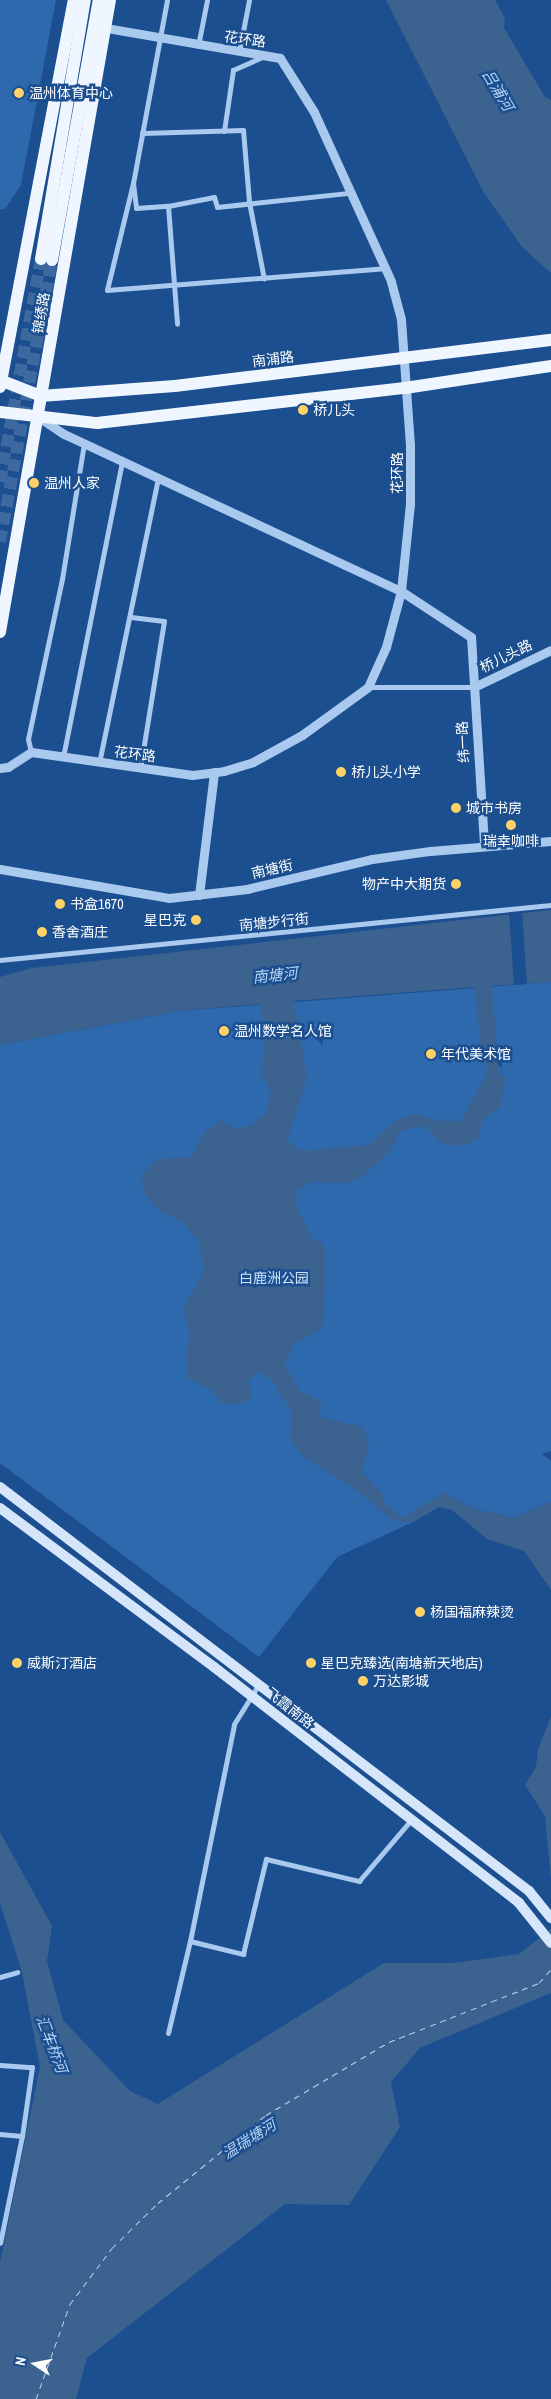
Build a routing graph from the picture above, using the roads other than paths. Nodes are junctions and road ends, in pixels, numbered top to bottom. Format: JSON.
{"nodes":[{"id":1,"x":74,"y":0,"type":"edge"},
{"id":2,"x":85,"y":0,"type":"edge"},
{"id":3,"x":99,"y":0,"type":"edge"},
{"id":4,"x":110,"y":0,"type":"edge"},
{"id":5,"x":167,"y":0,"type":"edge"},
{"id":6,"x":206,"y":0,"type":"edge"},
{"id":7,"x":249,"y":0,"type":"edge"},
{"id":8,"x":106,"y":28,"type":"junction"},
{"id":9,"x":160,"y":39,"type":"junction"},
{"id":10,"x":198,"y":46,"type":"junction"},
{"id":11,"x":239,"y":52,"type":"junction"},
{"id":12,"x":264,"y":56,"type":"junction"},
{"id":13,"x":224,"y":130,"type":"junction"},
{"id":14,"x":142,"y":133,"type":"junction"},
{"id":15,"x":133,"y":183,"type":"junction"},
{"id":16,"x":348,"y":192,"type":"junction"},
{"id":17,"x":249,"y":202,"type":"junction"},
{"id":18,"x":168,"y":206,"type":"junction"},
{"id":19,"x":384,"y":268,"type":"junction"},
{"id":20,"x":264,"y":279,"type":"junction"},
{"id":21,"x":174,"y":287,"type":"junction"},
{"id":22,"x":177,"y":324,"type":"dead end"},
{"id":23,"x":551,"y":340,"type":"edge"},
{"id":24,"x":404,"y":356,"type":"junction"},
{"id":25,"x":551,"y":366,"type":"edge"},
{"id":26,"x":0,"y":383,"type":"edge"},
{"id":27,"x":405,"y":388,"type":"junction"},
{"id":28,"x":41,"y":396,"type":"junction"},
{"id":29,"x":0,"y":412,"type":"edge"},
{"id":30,"x":38,"y":417,"type":"junction"},
{"id":31,"x":84,"y":443,"type":"junction"},
{"id":32,"x":122,"y":461,"type":"junction"},
{"id":33,"x":158,"y":477,"type":"junction"},
{"id":34,"x":401,"y":591,"type":"junction"},
{"id":35,"x":131,"y":617,"type":"junction"},
{"id":36,"x":0,"y":632,"type":"edge"},
{"id":37,"x":551,"y":650,"type":"edge"},
{"id":38,"x":368,"y":687,"type":"junction"},
{"id":39,"x":474,"y":687,"type":"junction"},
{"id":40,"x":31,"y":752,"type":"junction"},
{"id":41,"x":63,"y":758,"type":"junction"},
{"id":42,"x":99,"y":764,"type":"junction"},
{"id":43,"x":0,"y":768,"type":"edge"},
{"id":44,"x":140,"y":769,"type":"junction"},
{"id":45,"x":214,"y":772,"type":"junction"},
{"id":46,"x":551,"y":841,"type":"edge"},
{"id":47,"x":484,"y":845,"type":"junction"},
{"id":48,"x":0,"y":869,"type":"edge"},
{"id":49,"x":200,"y":895,"type":"junction"},
{"id":50,"x":551,"y":905,"type":"edge"},
{"id":51,"x":0,"y":960,"type":"edge"},
{"id":52,"x":0,"y":1487,"type":"edge"},
{"id":53,"x":0,"y":1508,"type":"edge"},
{"id":54,"x":258,"y":1684,"type":"junction"},
{"id":55,"x":251,"y":1696,"type":"junction"},
{"id":56,"x":411,"y":1820,"type":"junction"},
{"id":57,"x":551,"y":1918,"type":"edge"},
{"id":58,"x":190,"y":1941,"type":"junction"},
{"id":59,"x":551,"y":1943,"type":"edge"},
{"id":60,"x":17,"y":1972,"type":"dead end"},
{"id":61,"x":0,"y":1977,"type":"edge"},
{"id":62,"x":168,"y":2033,"type":"dead end"},
{"id":63,"x":0,"y":2065,"type":"edge"},
{"id":64,"x":0,"y":2134,"type":"edge"},
{"id":65,"x":22,"y":2136,"type":"junction"},
{"id":66,"x":0,"y":2243,"type":"edge"}],
"edges":[{"from":1,"to":26,"type":"main road","name":"锦绣路"},
{"from":2,"to":3,"type":"main road"},
{"from":4,"to":8,"type":"main road","name":"锦绣路"},
{"from":5,"to":9,"type":"street"},
{"from":6,"to":10,"type":"street"},
{"from":7,"to":11,"type":"street"},
{"from":8,"to":9,"type":"street","name":"花环路"},
{"from":8,"to":28,"type":"main road","name":"锦绣路"},
{"from":9,"to":10,"type":"street","name":"花环路"},
{"from":9,"to":14,"type":"street"},
{"from":10,"to":11,"type":"street","name":"花环路"},
{"from":11,"to":12,"type":"street","name":"花环路"},
{"from":12,"to":13,"type":"street"},
{"from":12,"to":16,"type":"street","name":"花环路"},
{"from":13,"to":14,"type":"street"},
{"from":13,"to":17,"type":"street"},
{"from":14,"to":15,"type":"street"},
{"from":15,"to":18,"type":"street"},
{"from":15,"to":21,"type":"street"},
{"from":16,"to":17,"type":"street"},
{"from":16,"to":19,"type":"street","name":"花环路"},
{"from":17,"to":18,"type":"street"},
{"from":17,"to":20,"type":"street"},
{"from":18,"to":21,"type":"street"},
{"from":19,"to":20,"type":"street"},
{"from":19,"to":24,"type":"street","name":"花环路"},
{"from":20,"to":21,"type":"street"},
{"from":21,"to":22,"type":"street"},
{"from":23,"to":24,"type":"main road","name":"南浦路"},
{"from":24,"to":27,"type":"street","name":"花环路"},
{"from":24,"to":28,"type":"main road","name":"南浦路"},
{"from":25,"to":27,"type":"main road"},
{"from":26,"to":28,"type":"main road","name":"南浦路"},
{"from":27,"to":30,"type":"main road"},
{"from":27,"to":34,"type":"street","name":"花环路"},
{"from":28,"to":30,"type":"main road","name":"锦绣路"},
{"from":29,"to":30,"type":"main road"},
{"from":30,"to":31,"type":"street"},
{"from":30,"to":36,"type":"main road","name":"锦绣路"},
{"from":31,"to":32,"type":"street"},
{"from":31,"to":40,"type":"street"},
{"from":32,"to":33,"type":"street"},
{"from":32,"to":41,"type":"street"},
{"from":33,"to":34,"type":"street"},
{"from":33,"to":35,"type":"street"},
{"from":34,"to":38,"type":"street","name":"花环路"},
{"from":34,"to":39,"type":"street","name":"纬一路"},
{"from":35,"to":42,"type":"street"},
{"from":35,"to":44,"type":"street"},
{"from":37,"to":39,"type":"street","name":"桥儿头路"},
{"from":38,"to":39,"type":"street"},
{"from":38,"to":45,"type":"street","name":"花环路"},
{"from":39,"to":47,"type":"street","name":"纬一路"},
{"from":40,"to":41,"type":"street","name":"花环路"},
{"from":40,"to":43,"type":"street"},
{"from":41,"to":42,"type":"street","name":"花环路"},
{"from":42,"to":44,"type":"street","name":"花环路"},
{"from":44,"to":45,"type":"street","name":"花环路"},
{"from":45,"to":49,"type":"street"},
{"from":46,"to":47,"type":"street","name":"南塘街"},
{"from":47,"to":49,"type":"street","name":"南塘街"},
{"from":48,"to":49,"type":"street","name":"南塘街"},
{"from":50,"to":51,"type":"street","name":"南塘步行街"},
{"from":52,"to":54,"type":"main road","name":"飞霞南路"},
{"from":53,"to":55,"type":"main road","name":"飞霞南路"},
{"from":54,"to":55,"type":"street"},
{"from":54,"to":57,"type":"main road","name":"飞霞南路"},
{"from":55,"to":56,"type":"main road","name":"飞霞南路"},
{"from":55,"to":58,"type":"street"},
{"from":56,"to":58,"type":"street"},
{"from":56,"to":59,"type":"main road","name":"飞霞南路"},
{"from":58,"to":62,"type":"street"},
{"from":60,"to":61,"type":"street"},
{"from":63,"to":65,"type":"street"},
{"from":64,"to":65,"type":"street"},
{"from":65,"to":66,"type":"street"}]}
